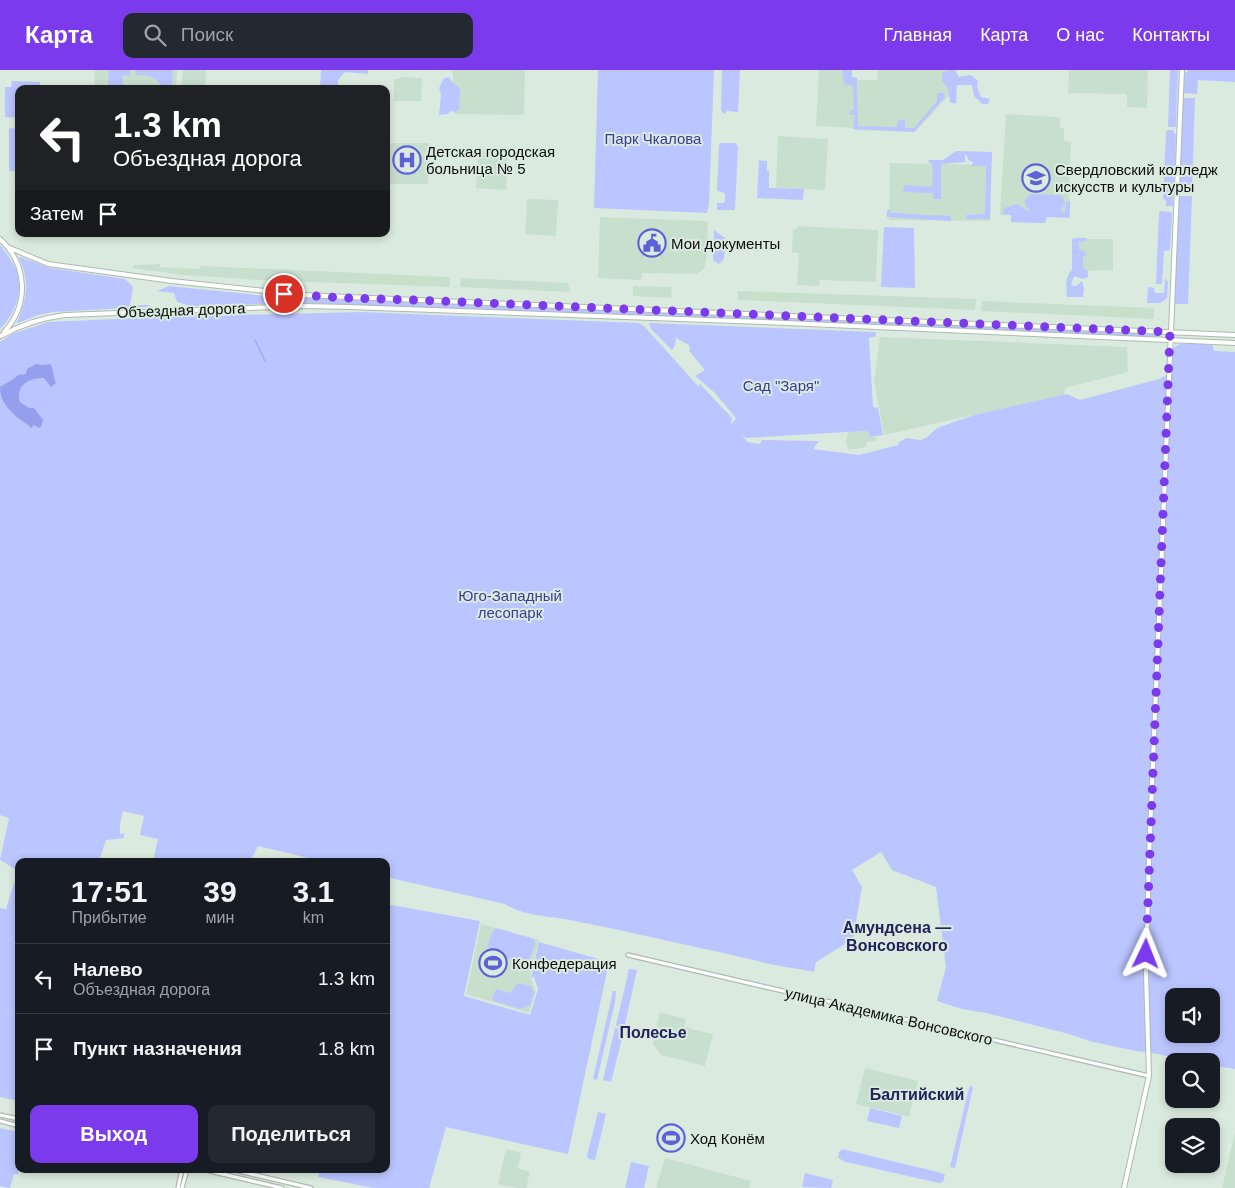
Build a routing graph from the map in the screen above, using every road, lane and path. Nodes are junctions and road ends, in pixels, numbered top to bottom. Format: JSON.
{"nodes":[{"id":1,"x":1182,"y":70,"type":"edge"},
{"id":2,"x":0,"y":239,"type":"edge"},
{"id":3,"x":10,"y":248,"type":"junction"},
{"id":4,"x":1170,"y":332,"type":"junction"},
{"id":5,"x":1235,"y":335,"type":"edge"},
{"id":6,"x":0,"y":336,"type":"edge"},
{"id":7,"x":1170,"y":341,"type":"junction"},
{"id":8,"x":1235,"y":343,"type":"edge"},
{"id":9,"x":628,"y":955,"type":"dead end"},
{"id":10,"x":1149,"y":1076,"type":"junction"},
{"id":11,"x":0,"y":1115,"type":"edge"},
{"id":12,"x":15,"y":1118,"type":"edge"},
{"id":13,"x":0,"y":1121,"type":"edge"},
{"id":14,"x":15,"y":1125,"type":"edge"},
{"id":15,"x":181,"y":1173,"type":"edge"},
{"id":16,"x":186,"y":1173,"type":"edge"},
{"id":17,"x":218,"y":1173,"type":"edge"},
{"id":18,"x":247,"y":1173,"type":"edge"},
{"id":19,"x":178,"y":1188,"type":"edge"},
{"id":20,"x":182,"y":1188,"type":"edge"},
{"id":21,"x":282,"y":1188,"type":"edge"},
{"id":22,"x":311,"y":1188,"type":"edge"},
{"id":23,"x":1124,"y":1188,"type":"edge"}],
"edges":[{"from":1,"to":4,"type":"main road"},
{"from":2,"to":3,"type":"main road"},
{"from":3,"to":4,"type":"main road","name":"Объездная дорога"},
{"from":3,"to":6,"type":"main road"},
{"from":4,"to":5,"type":"main road","name":"Объездная дорога"},
{"from":4,"to":7,"type":"main road"},
{"from":6,"to":7,"type":"main road","name":"Объездная дорога"},
{"from":7,"to":8,"type":"main road","name":"Объездная дорога"},
{"from":7,"to":10,"type":"main road"},
{"from":9,"to":10,"type":"street","name":"улица Академика Вонсовского"},
{"from":10,"to":23,"type":"main road"},
{"from":11,"to":12,"type":"street"},
{"from":13,"to":14,"type":"street"},
{"from":15,"to":19,"type":"street"},
{"from":16,"to":20,"type":"street"},
{"from":17,"to":21,"type":"street"},
{"from":18,"to":22,"type":"street"}]}
